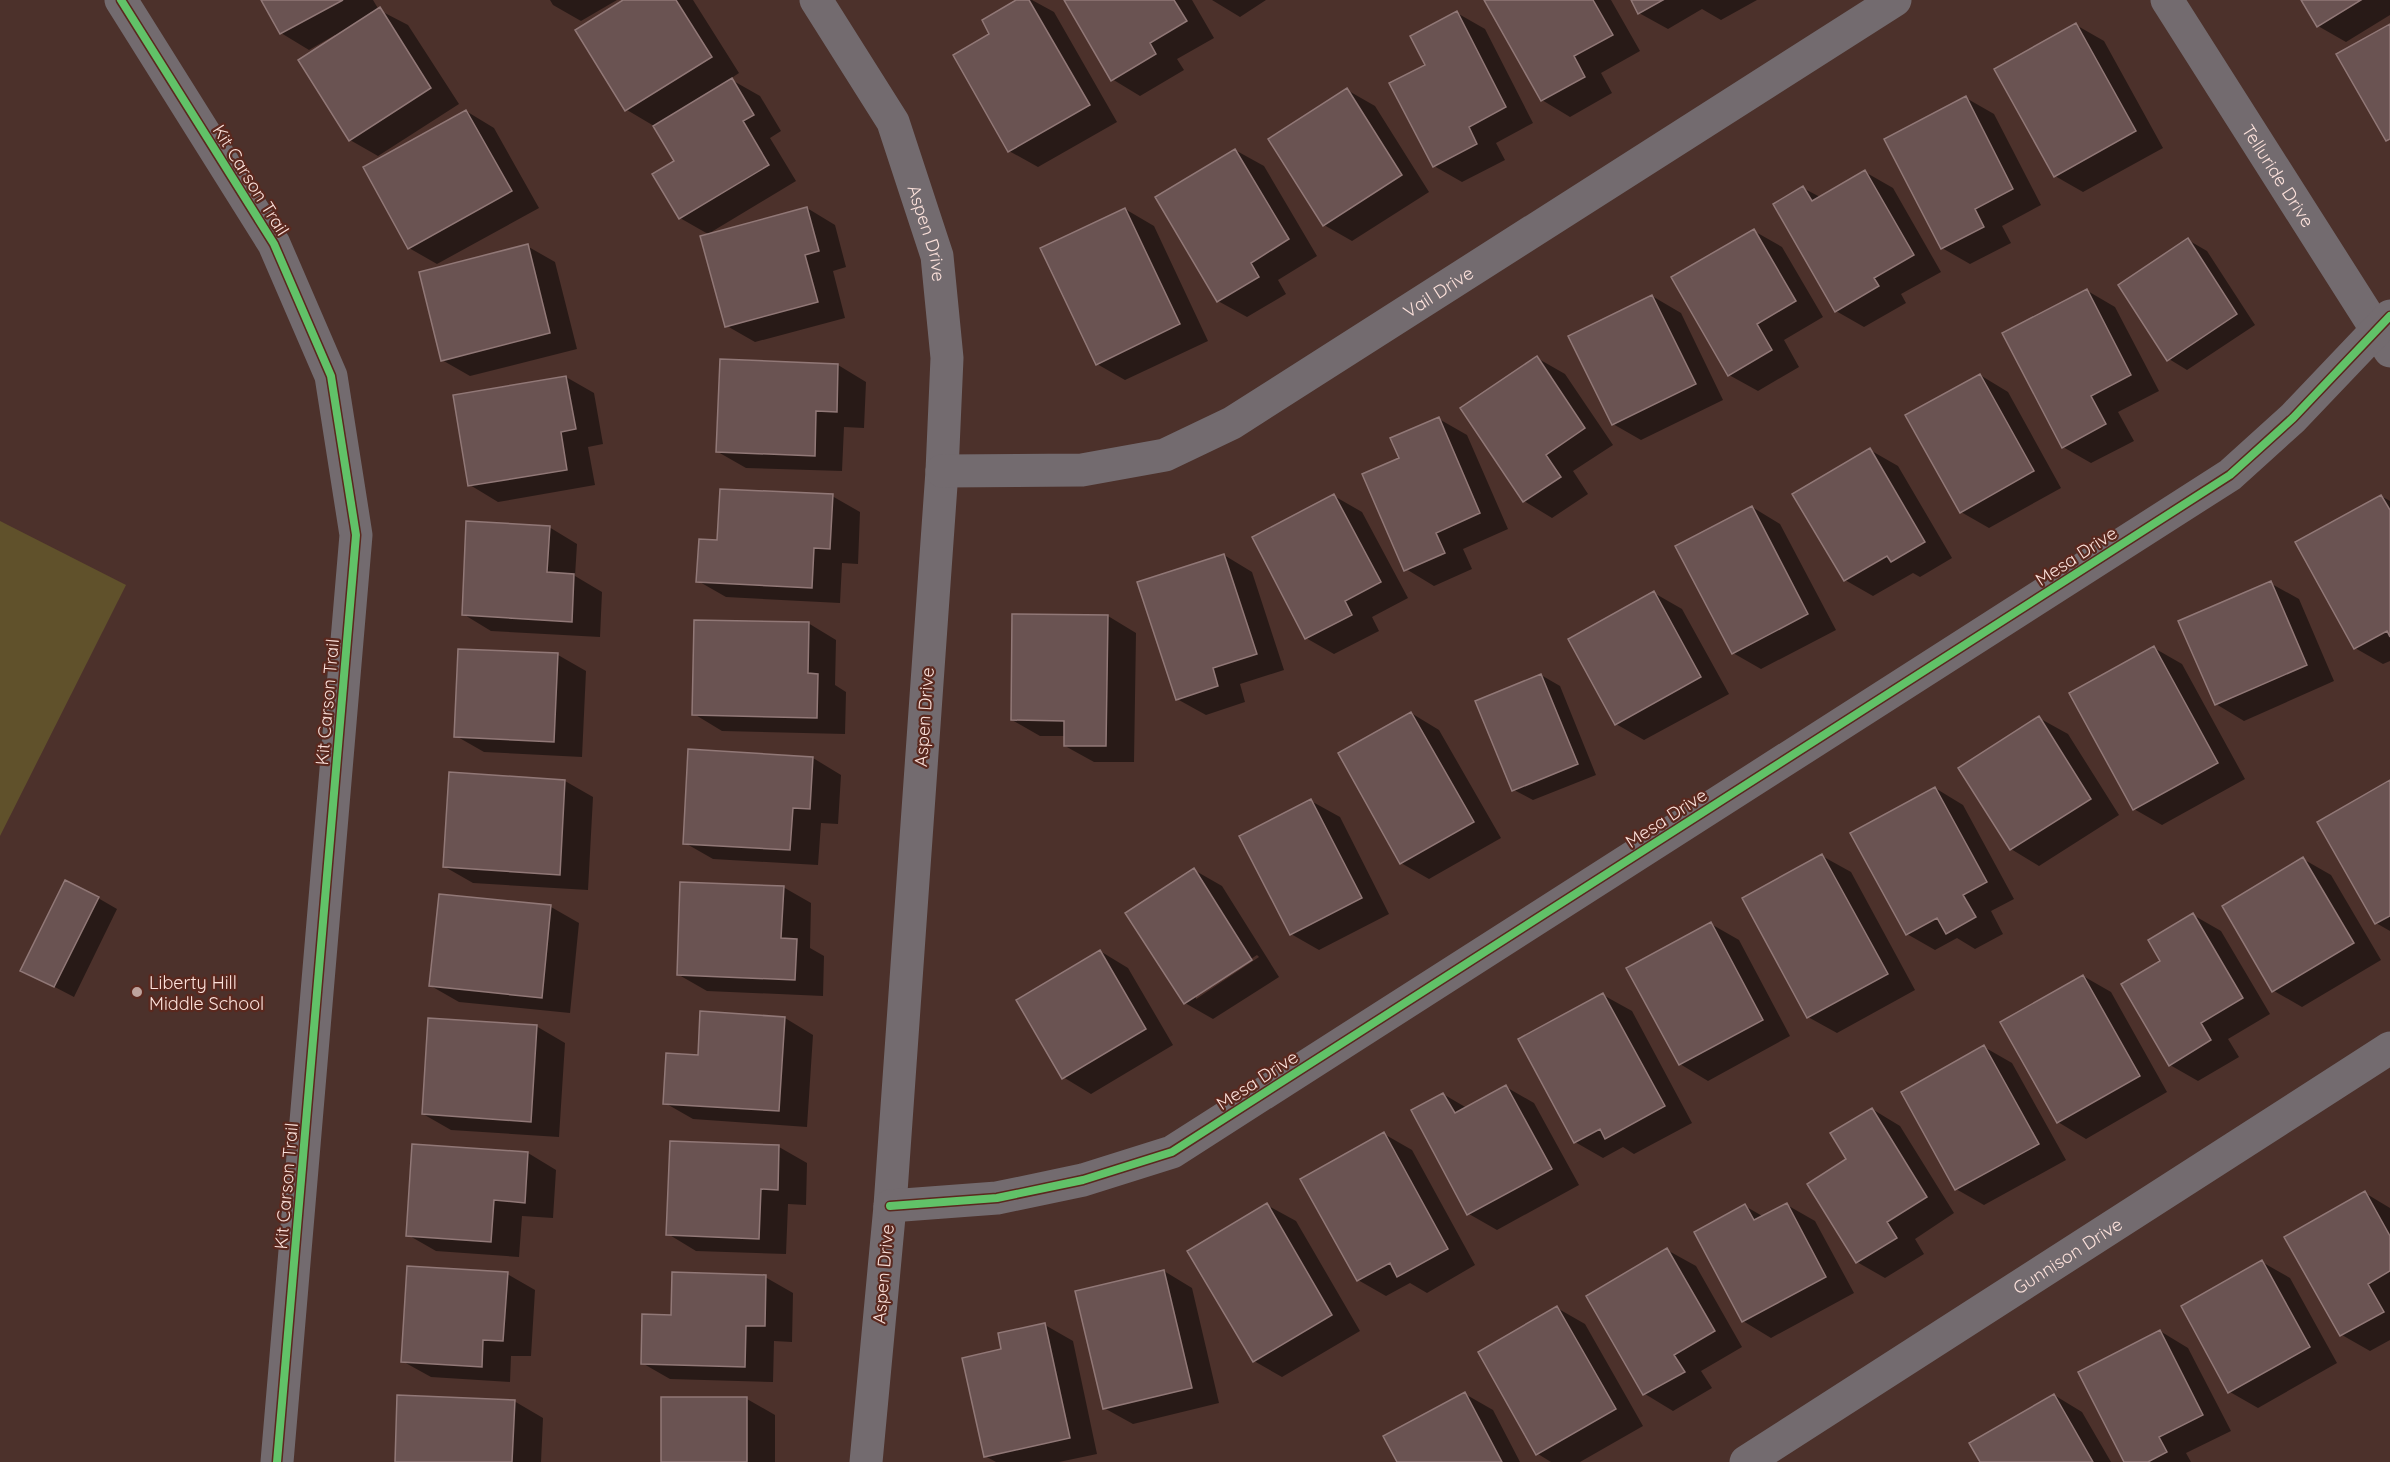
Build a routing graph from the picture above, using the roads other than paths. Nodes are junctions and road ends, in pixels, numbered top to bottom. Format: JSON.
{"nodes":[{"id":1,"x":121,"y":0,"type":"edge"},
{"id":2,"x":1895,"y":0,"type":"edge"},
{"id":3,"x":2167,"y":0,"type":"edge"},
{"id":4,"x":822,"y":2,"type":"edge"},
{"id":5,"x":2386,"y":333,"type":"edge"},
{"id":6,"x":942,"y":471,"type":"junction"},
{"id":7,"x":2390,"y":1048,"type":"edge"},
{"id":8,"x":890,"y":1206,"type":"junction"},
{"id":9,"x":277,"y":1462,"type":"edge"},
{"id":10,"x":866,"y":1462,"type":"edge"},
{"id":11,"x":1746,"y":1462,"type":"edge"}],
"edges":[{"from":1,"to":9,"type":"street","name":"Kit Carson Trail"},
{"from":2,"to":6,"type":"street","name":"Vail Drive"},
{"from":3,"to":5,"type":"street","name":"Telluride Drive"},
{"from":4,"to":6,"type":"street","name":"Aspen Drive"},
{"from":5,"to":8,"type":"street","name":"Mesa Drive"},
{"from":6,"to":8,"type":"street","name":"Aspen Drive"},
{"from":7,"to":11,"type":"street","name":"Gunnison Drive"},
{"from":8,"to":10,"type":"street","name":"Aspen Drive"}]}
